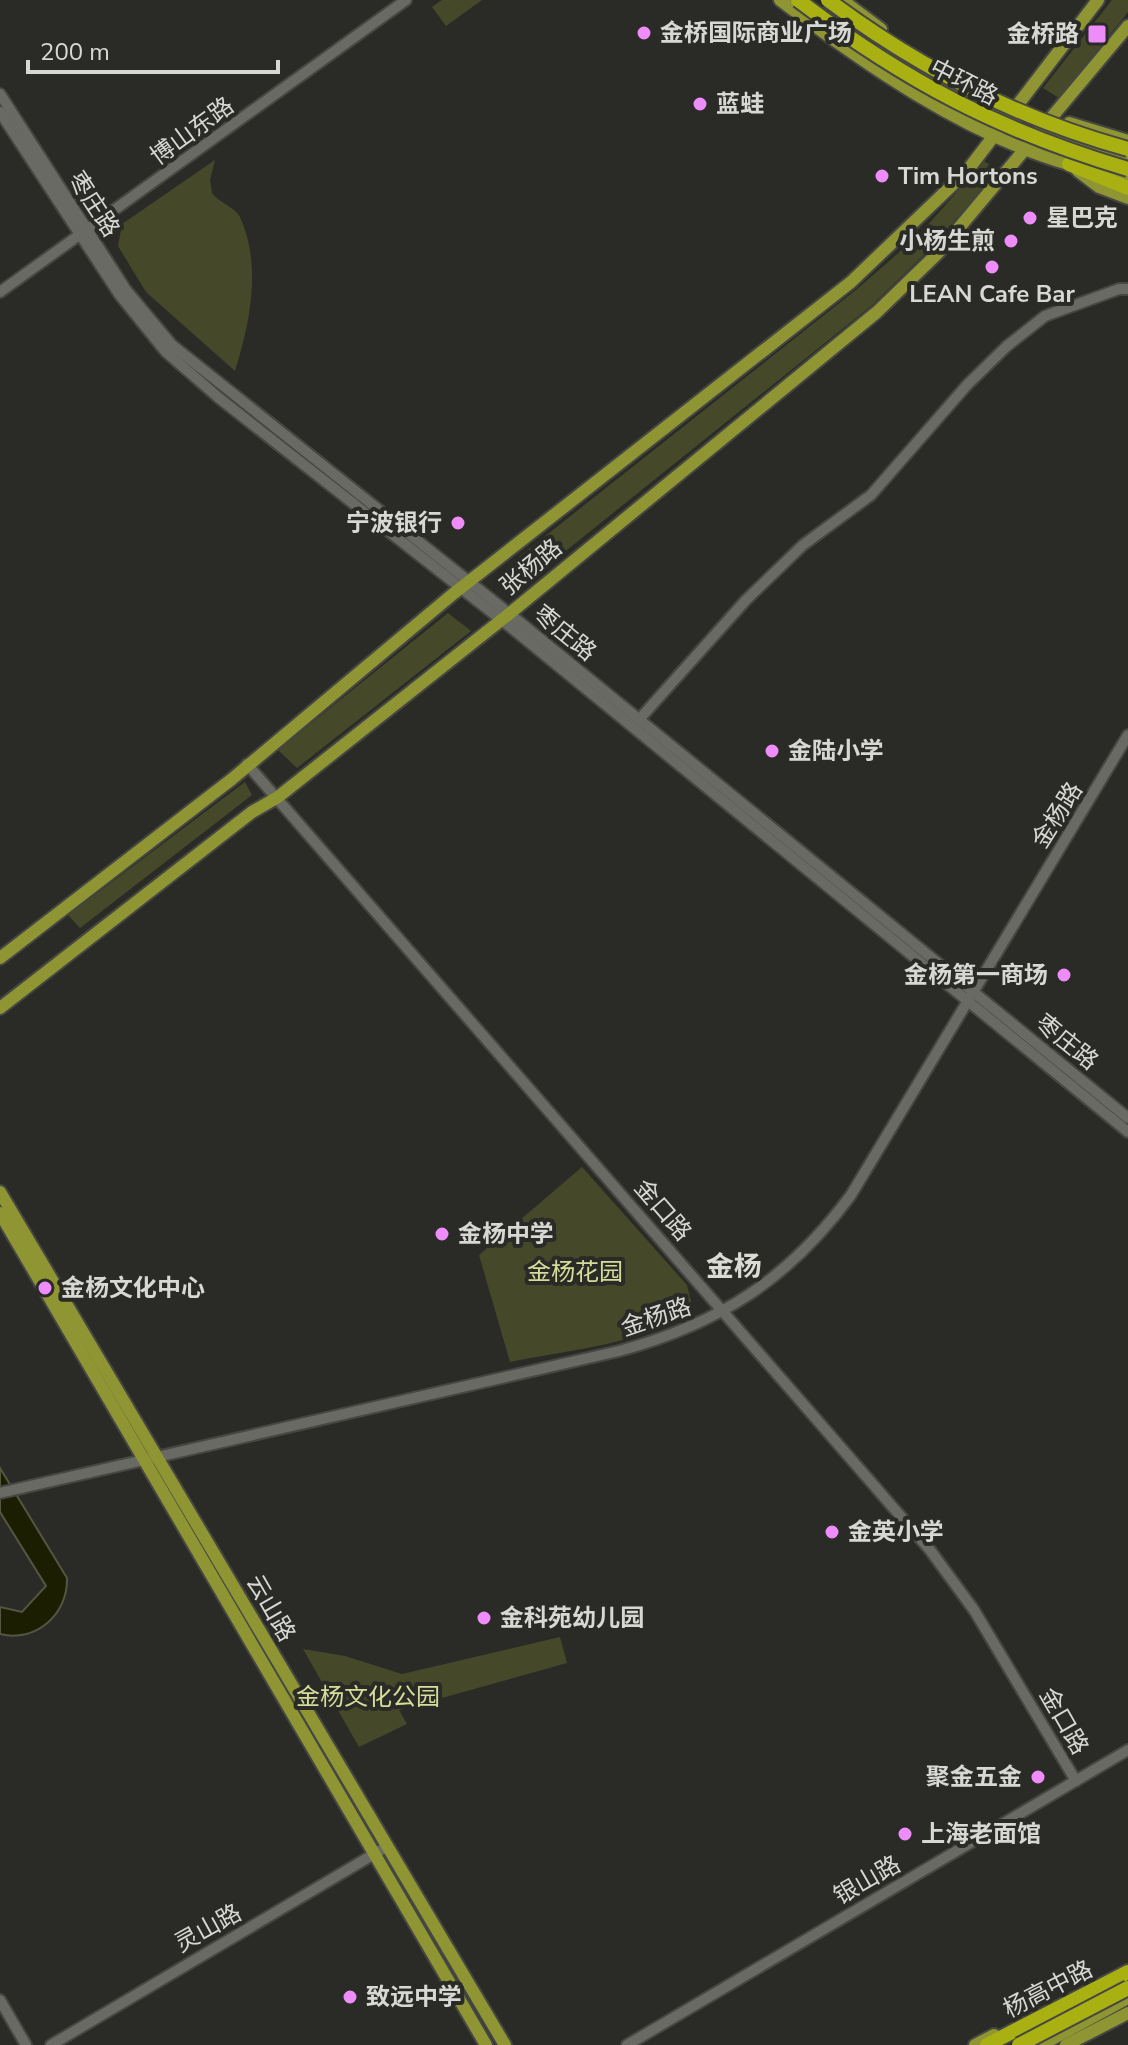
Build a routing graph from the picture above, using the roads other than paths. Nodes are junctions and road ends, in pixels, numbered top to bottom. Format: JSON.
{"nodes":[{"id":1,"x":406,"y":0,"type":"edge"},
{"id":2,"x":780,"y":0,"type":"edge"},
{"id":3,"x":798,"y":0,"type":"edge"},
{"id":4,"x":828,"y":0,"type":"edge"},
{"id":5,"x":842,"y":0,"type":"edge"},
{"id":6,"x":1098,"y":0,"type":"edge"},
{"id":7,"x":1128,"y":26,"type":"edge"},
{"id":8,"x":828,"y":37,"type":"junction"},
{"id":9,"x":0,"y":94,"type":"edge"},
{"id":10,"x":1019,"y":105,"type":"junction"},
{"id":11,"x":0,"y":112,"type":"edge"},
{"id":12,"x":1010,"y":118,"type":"junction"},
{"id":13,"x":1054,"y":118,"type":"junction"},
{"id":14,"x":1041,"y":133,"type":"junction"},
{"id":15,"x":997,"y":134,"type":"junction"},
{"id":16,"x":1128,"y":141,"type":"edge"},
{"id":17,"x":1028,"y":149,"type":"junction"},
{"id":18,"x":1128,"y":149,"type":"edge"},
{"id":19,"x":1128,"y":160,"type":"edge"},
{"id":20,"x":1069,"y":164,"type":"junction"},
{"id":21,"x":1128,"y":172,"type":"edge"},
{"id":22,"x":1128,"y":188,"type":"edge"},
{"id":23,"x":1128,"y":198,"type":"edge"},
{"id":24,"x":84,"y":233,"type":"junction"},
{"id":25,"x":1128,"y":289,"type":"edge"},
{"id":26,"x":0,"y":292,"type":"edge"},
{"id":27,"x":463,"y":587,"type":"junction"},
{"id":28,"x":505,"y":616,"type":"junction"},
{"id":29,"x":644,"y":714,"type":"dead end"},
{"id":30,"x":1128,"y":735,"type":"edge"},
{"id":31,"x":247,"y":764,"type":"junction"},
{"id":32,"x":278,"y":797,"type":"junction"},
{"id":33,"x":0,"y":958,"type":"edge"},
{"id":34,"x":971,"y":996,"type":"junction"},
{"id":35,"x":0,"y":1008,"type":"edge"},
{"id":36,"x":1128,"y":1118,"type":"edge"},
{"id":37,"x":1128,"y":1132,"type":"edge"},
{"id":38,"x":0,"y":1192,"type":"edge"},
{"id":39,"x":0,"y":1213,"type":"edge"},
{"id":40,"x":725,"y":1311,"type":"junction"},
{"id":41,"x":150,"y":1458,"type":"junction"},
{"id":42,"x":0,"y":1493,"type":"edge"},
{"id":43,"x":1128,"y":1750,"type":"edge"},
{"id":44,"x":1076,"y":1781,"type":"junction"},
{"id":45,"x":386,"y":1847,"type":"junction"},
{"id":46,"x":375,"y":1856,"type":"junction"},
{"id":47,"x":1128,"y":1965,"type":"edge"},
{"id":48,"x":1128,"y":1972,"type":"edge"},
{"id":49,"x":1128,"y":1988,"type":"edge"},
{"id":50,"x":1128,"y":1998,"type":"edge"},
{"id":51,"x":0,"y":2000,"type":"edge"},
{"id":52,"x":1128,"y":2013,"type":"edge"},
{"id":53,"x":26,"y":2045,"type":"edge"},
{"id":54,"x":51,"y":2045,"type":"edge"},
{"id":55,"x":486,"y":2045,"type":"edge"},
{"id":56,"x":505,"y":2045,"type":"edge"},
{"id":57,"x":627,"y":2045,"type":"edge"},
{"id":58,"x":975,"y":2045,"type":"edge"},
{"id":59,"x":987,"y":2045,"type":"edge"},
{"id":60,"x":1019,"y":2045,"type":"edge"},
{"id":61,"x":1041,"y":2045,"type":"edge"},
{"id":62,"x":1066,"y":2045,"type":"edge"}],
"edges":[{"from":1,"to":24,"type":"street","name":"博山东路"},
{"from":2,"to":8,"type":"main road"},
{"from":3,"to":21,"type":"highway","name":"中环路","bridge":true},
{"from":4,"to":18,"type":"highway","name":"中环路","bridge":true},
{"from":5,"to":10,"type":"main road"},
{"from":6,"to":10,"type":"main road","name":"张杨路"},
{"from":7,"to":13,"type":"main road","name":"张杨路"},
{"from":8,"to":12,"type":"main road"},
{"from":8,"to":15,"type":"main road"},
{"from":9,"to":24,"type":"street","name":"枣庄路"},
{"from":10,"to":12,"type":"main road","name":"张杨路"},
{"from":10,"to":13,"type":"main road"},
{"from":11,"to":24,"type":"street","name":"枣庄路"},
{"from":12,"to":13,"type":"main road"},
{"from":12,"to":15,"type":"main road","name":"张杨路"},
{"from":13,"to":14,"type":"main road","name":"张杨路"},
{"from":13,"to":16,"type":"main road"},
{"from":14,"to":15,"type":"main road"},
{"from":14,"to":17,"type":"main road","name":"张杨路"},
{"from":14,"to":19,"type":"main road"},
{"from":15,"to":17,"type":"main road"},
{"from":15,"to":27,"type":"main road","name":"张杨路"},
{"from":17,"to":20,"type":"main road"},
{"from":17,"to":28,"type":"main road","name":"张杨路"},
{"from":20,"to":21,"type":"main road"},
{"from":20,"to":22,"type":"highway"},
{"from":20,"to":23,"type":"main road"},
{"from":24,"to":26,"type":"street","name":"博山东路"},
{"from":24,"to":27,"type":"street","name":"枣庄路"},
{"from":25,"to":29,"type":"street"},
{"from":27,"to":28,"type":"street","name":"枣庄路"},
{"from":27,"to":31,"type":"main road","name":"张杨路"},
{"from":28,"to":32,"type":"main road","name":"张杨路"},
{"from":28,"to":34,"type":"street","name":"枣庄路"},
{"from":30,"to":34,"type":"street","name":"金杨路"},
{"from":31,"to":32,"type":"street","name":"金口路"},
{"from":31,"to":33,"type":"main road","name":"张杨路"},
{"from":32,"to":35,"type":"main road","name":"张杨路"},
{"from":32,"to":40,"type":"street","name":"金口路"},
{"from":34,"to":36,"type":"street","name":"枣庄路"},
{"from":34,"to":37,"type":"street","name":"枣庄路"},
{"from":34,"to":40,"type":"street","name":"金杨路"},
{"from":38,"to":41,"type":"main road","name":"云山路"},
{"from":39,"to":41,"type":"main road","name":"云山路"},
{"from":40,"to":41,"type":"street","name":"金杨路"},
{"from":40,"to":44,"type":"street","name":"金口路"},
{"from":41,"to":42,"type":"street","name":"金杨路"},
{"from":41,"to":45,"type":"main road","name":"云山路"},
{"from":41,"to":46,"type":"main road","name":"云山路"},
{"from":43,"to":44,"type":"street","name":"银山路"},
{"from":44,"to":57,"type":"street","name":"银山路"},
{"from":45,"to":46,"type":"street","name":"灵山路"},
{"from":45,"to":56,"type":"main road","name":"云山路"},
{"from":46,"to":54,"type":"street","name":"灵山路"},
{"from":46,"to":55,"type":"main road","name":"云山路"},
{"from":47,"to":58,"type":"main road"},
{"from":48,"to":59,"type":"highway","name":"杨高中路"},
{"from":49,"to":60,"type":"highway","name":"杨高中路","bridge":true},
{"from":50,"to":61,"type":"main road","name":"杨高中路"},
{"from":51,"to":53,"type":"street"},
{"from":52,"to":62,"type":"main road"}]}
